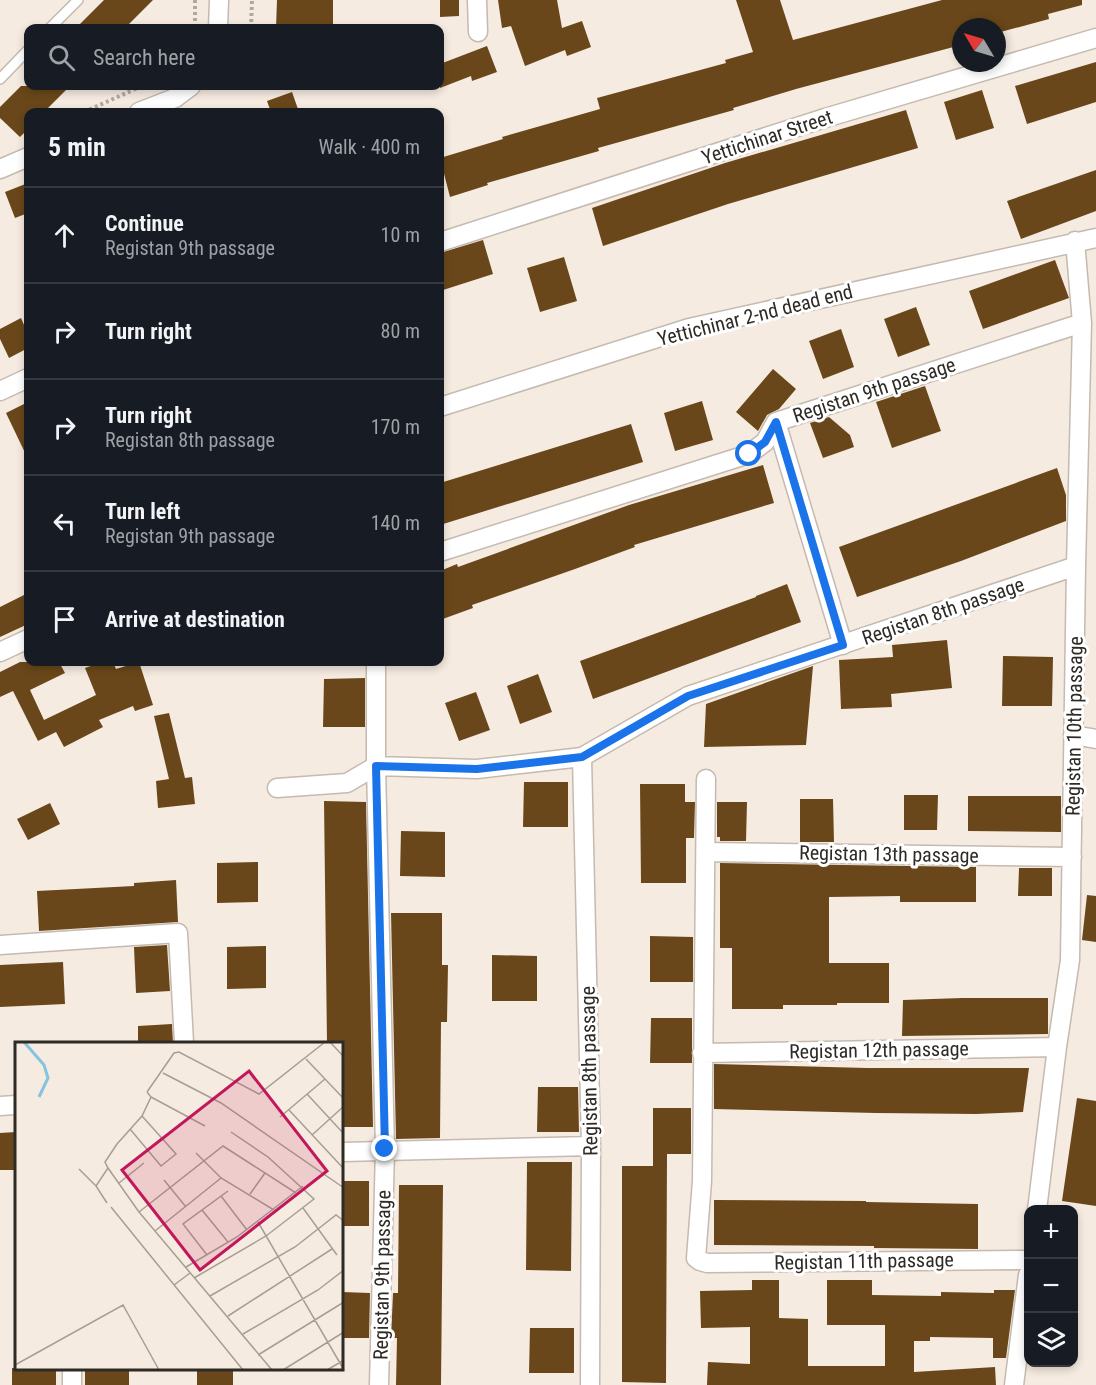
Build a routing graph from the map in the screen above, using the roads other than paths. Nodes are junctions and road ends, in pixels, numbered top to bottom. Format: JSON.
{"nodes":[{"id":1,"x":78,"y":0,"type":"edge"},
{"id":2,"x":219,"y":0,"type":"edge"},
{"id":3,"x":477,"y":0,"type":"edge"},
{"id":4,"x":54,"y":24,"type":"edge"},
{"id":5,"x":218,"y":24,"type":"edge"},
{"id":6,"x":478,"y":32,"type":"dead end"},
{"id":7,"x":1096,"y":38,"type":"edge"},
{"id":8,"x":24,"y":54,"type":"edge"},
{"id":9,"x":0,"y":79,"type":"edge"},
{"id":10,"x":186,"y":90,"type":"edge"},
{"id":11,"x":149,"y":108,"type":"edge"},
{"id":12,"x":24,"y":159,"type":"edge"},
{"id":13,"x":0,"y":169,"type":"edge"},
{"id":14,"x":1096,"y":238,"type":"edge"},
{"id":15,"x":444,"y":241,"type":"edge"},
{"id":16,"x":1075,"y":241,"type":"junction"},
{"id":17,"x":1082,"y":323,"type":"junction"},
{"id":18,"x":24,"y":380,"type":"edge"},
{"id":19,"x":0,"y":391,"type":"edge"},
{"id":20,"x":444,"y":406,"type":"edge"},
{"id":21,"x":776,"y":422,"type":"junction"},
{"id":22,"x":444,"y":551,"type":"edge"},
{"id":23,"x":1076,"y":566,"type":"junction"},
{"id":24,"x":24,"y":641,"type":"edge"},
{"id":25,"x":843,"y":645,"type":"junction"},
{"id":26,"x":0,"y":651,"type":"edge"},
{"id":27,"x":376,"y":666,"type":"edge"},
{"id":28,"x":1073,"y":735,"type":"junction"},
{"id":29,"x":1096,"y":739,"type":"edge"},
{"id":30,"x":582,"y":757,"type":"junction"},
{"id":31,"x":376,"y":766,"type":"junction"},
{"id":32,"x":705,"y":779,"type":"dead end"},
{"id":33,"x":277,"y":788,"type":"dead end"},
{"id":34,"x":706,"y":852,"type":"junction"},
{"id":35,"x":1072,"y":857,"type":"junction"},
{"id":36,"x":0,"y":945,"type":"edge"},
{"id":37,"x":184,"y":1042,"type":"edge"},
{"id":38,"x":1057,"y":1047,"type":"junction"},
{"id":39,"x":702,"y":1053,"type":"junction"},
{"id":40,"x":15,"y":1105,"type":"edge"},
{"id":41,"x":0,"y":1106,"type":"edge"},
{"id":42,"x":591,"y":1146,"type":"junction"},
{"id":43,"x":385,"y":1149,"type":"junction"},
{"id":44,"x":344,"y":1152,"type":"edge"},
{"id":45,"x":1037,"y":1205,"type":"edge"},
{"id":46,"x":1024,"y":1260,"type":"edge"},
{"id":47,"x":1024,"y":1312,"type":"edge"},
{"id":48,"x":379,"y":1385,"type":"edge"},
{"id":49,"x":590,"y":1385,"type":"edge"},
{"id":50,"x":1014,"y":1385,"type":"edge"}],
"edges":[{"from":1,"to":4,"type":"lane"},
{"from":2,"to":5,"type":"street"},
{"from":3,"to":6,"type":"street"},
{"from":7,"to":15,"type":"street","name":"Yettichinаr Street"},
{"from":8,"to":9,"type":"lane"},
{"from":10,"to":11,"type":"street"},
{"from":12,"to":13,"type":"street"},
{"from":14,"to":16,"type":"street","name":"Yettichinаr 2-nd dead end"},
{"from":16,"to":17,"type":"street","name":"Registan 10th passage"},
{"from":16,"to":20,"type":"street","name":"Yettichinаr 2-nd dead end"},
{"from":17,"to":21,"type":"street","name":"Registan 9th passage"},
{"from":17,"to":23,"type":"street","name":"Registan 10th passage"},
{"from":18,"to":19,"type":"street"},
{"from":21,"to":22,"type":"street","name":"Registan 9th passage"},
{"from":21,"to":25,"type":"street"},
{"from":23,"to":25,"type":"street","name":"Registan 8th passage"},
{"from":23,"to":28,"type":"street","name":"Registan 10th passage"},
{"from":24,"to":26,"type":"street"},
{"from":25,"to":30,"type":"street","name":"Registan 8th passage"},
{"from":27,"to":31,"type":"street","name":"Registan 9th passage"},
{"from":28,"to":29,"type":"street"},
{"from":28,"to":35,"type":"street","name":"Registan 10th passage"},
{"from":30,"to":31,"type":"street","name":"Registan 8th passage"},
{"from":30,"to":42,"type":"street","name":"Registan 8th passage"},
{"from":31,"to":33,"type":"street"},
{"from":31,"to":43,"type":"street","name":"Registan 9th passage"},
{"from":32,"to":34,"type":"street"},
{"from":34,"to":35,"type":"street","name":"Registan 13th passage"},
{"from":34,"to":39,"type":"street"},
{"from":35,"to":38,"type":"street","name":"Registan 10th passage"},
{"from":36,"to":37,"type":"street"},
{"from":38,"to":39,"type":"street","name":"Registan 12th passage"},
{"from":38,"to":45,"type":"street","name":"Registan 10th passage"},
{"from":39,"to":46,"type":"street","name":"Registan 11th passage"},
{"from":40,"to":41,"type":"street"},
{"from":42,"to":43,"type":"street"},
{"from":42,"to":49,"type":"street","name":"Registan 8th passage"},
{"from":43,"to":44,"type":"street"},
{"from":43,"to":48,"type":"street","name":"Registan 9th passage"},
{"from":47,"to":50,"type":"street"}]}
